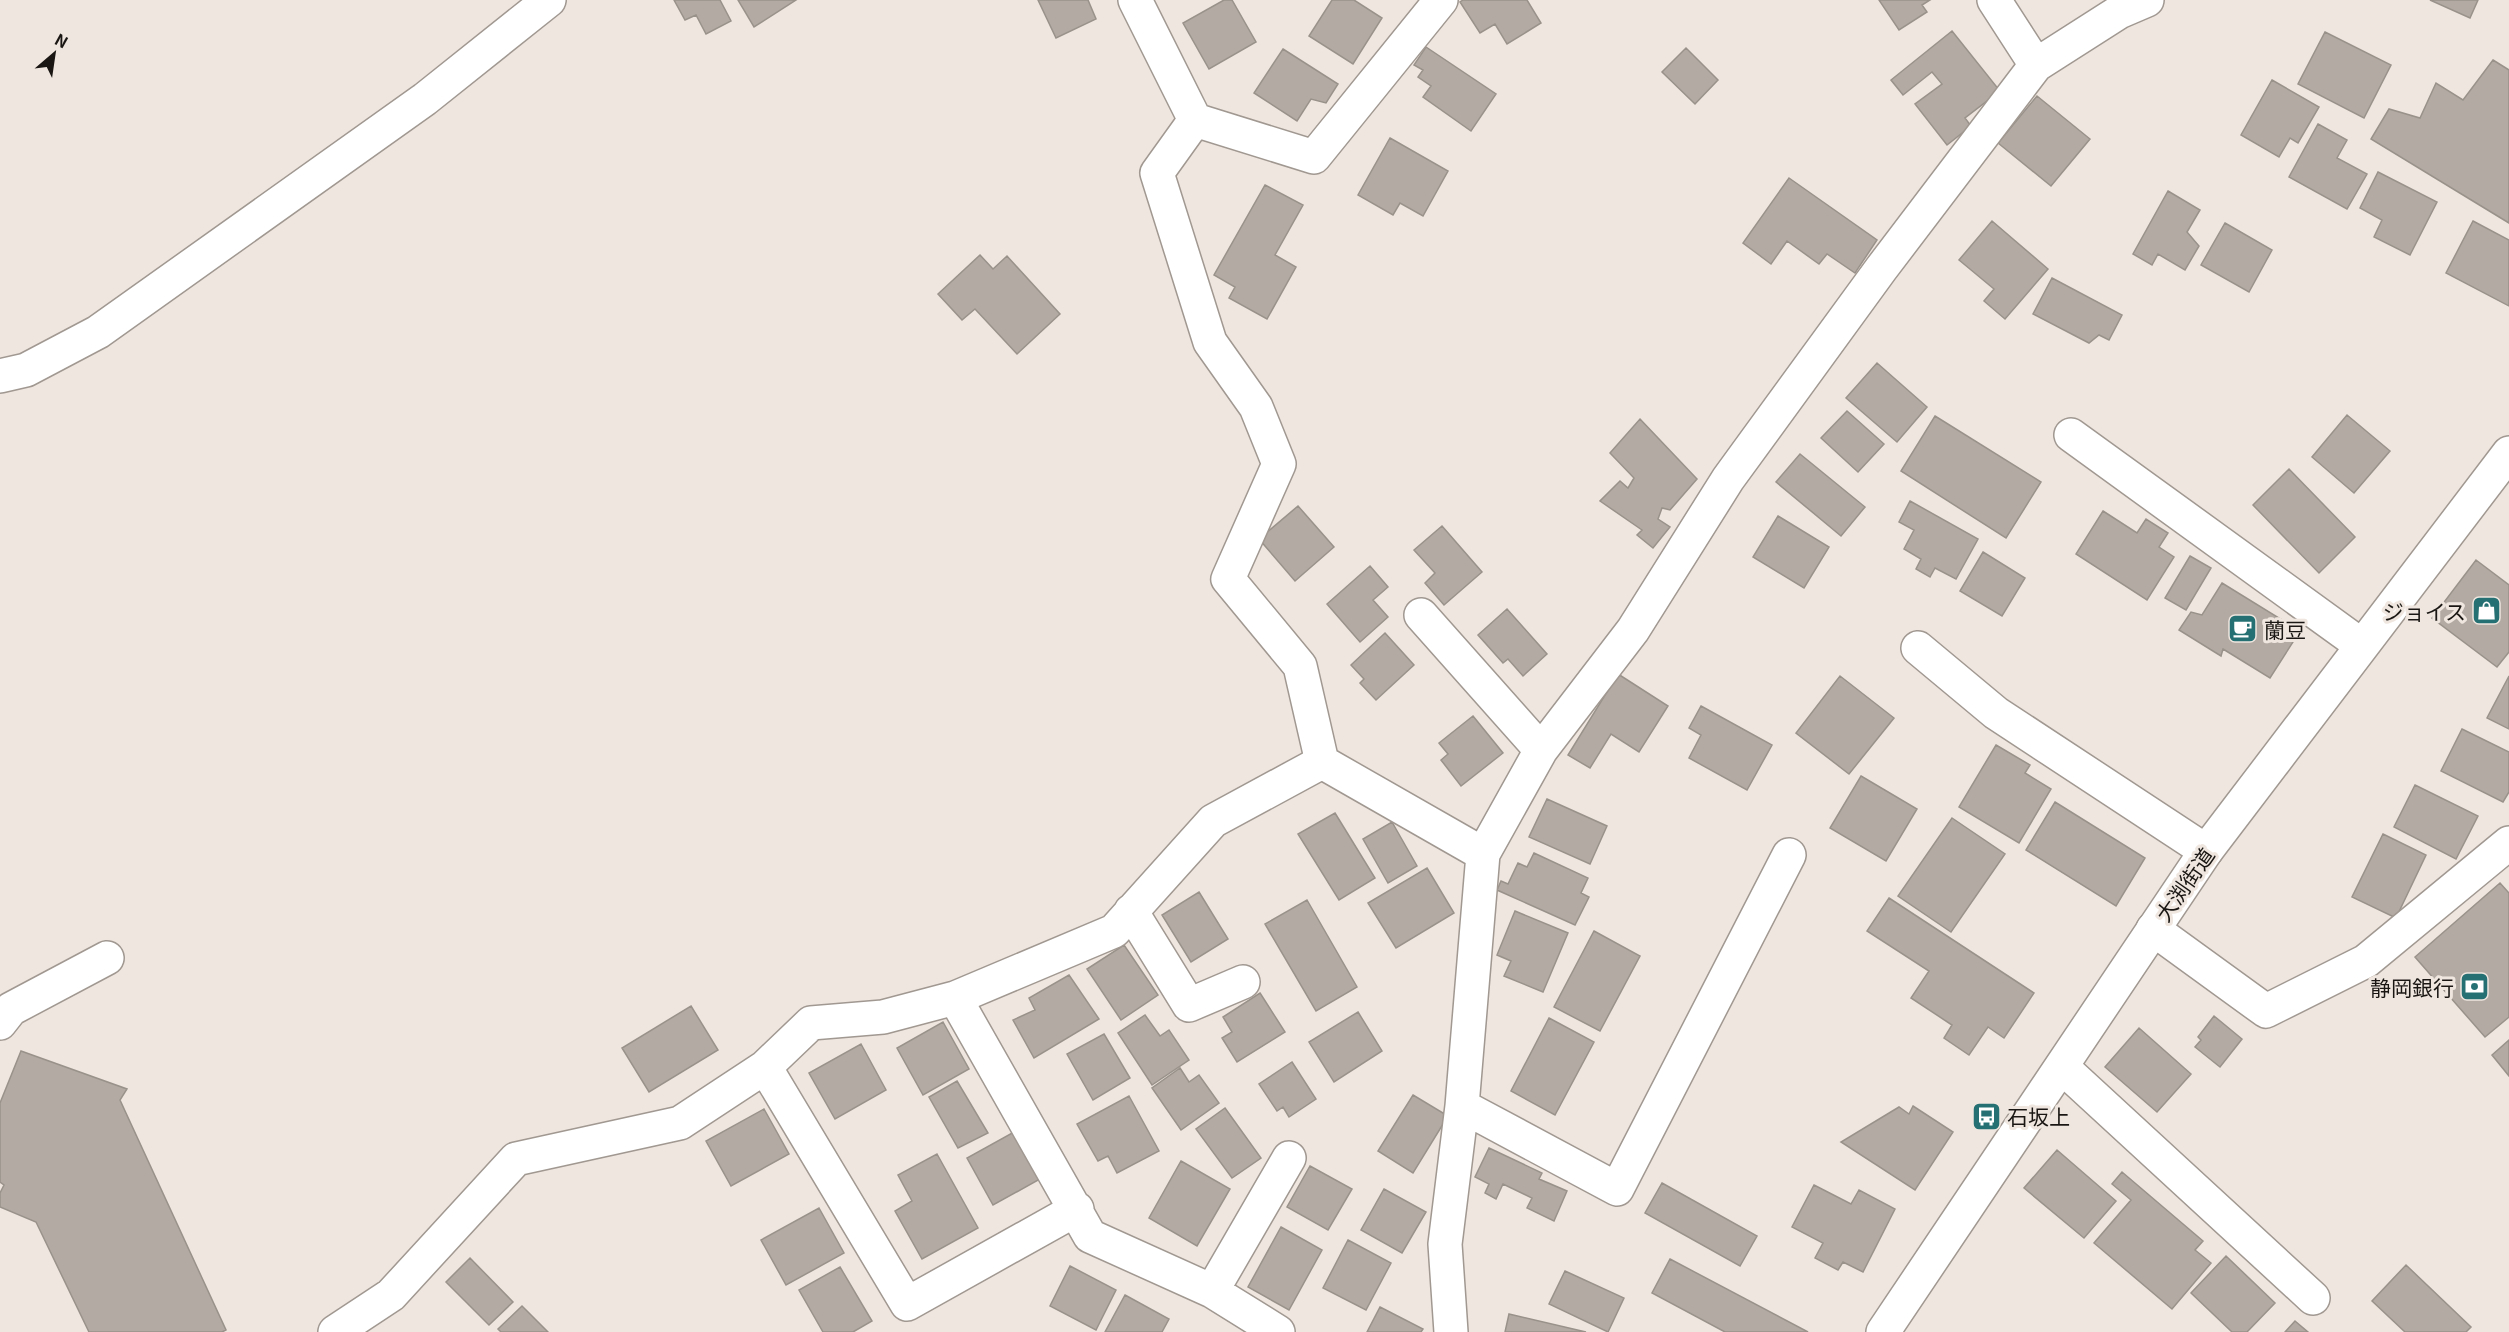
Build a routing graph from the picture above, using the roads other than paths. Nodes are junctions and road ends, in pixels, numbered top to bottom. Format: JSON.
{"nodes":[{"id":1,"x":549,"y":0,"type":"edge"},
{"id":2,"x":1135,"y":0,"type":"edge"},
{"id":3,"x":1441,"y":0,"type":"edge"},
{"id":4,"x":1994,"y":0,"type":"edge"},
{"id":5,"x":2147,"y":0,"type":"edge"},
{"id":6,"x":2036,"y":65,"type":"junction"},
{"id":7,"x":1195,"y":120,"type":"junction"},
{"id":8,"x":0,"y":376,"type":"edge"},
{"id":9,"x":2072,"y":435,"type":"dead end"},
{"id":10,"x":2509,"y":453,"type":"edge"},
{"id":11,"x":1421,"y":615,"type":"dead end"},
{"id":12,"x":2361,"y":645,"type":"junction"},
{"id":13,"x":1918,"y":648,"type":"dead end"},
{"id":14,"x":1541,"y":750,"type":"junction"},
{"id":15,"x":1322,"y":762,"type":"junction"},
{"id":16,"x":2509,"y":843,"type":"edge"},
{"id":17,"x":2206,"y":851,"type":"junction"},
{"id":18,"x":1483,"y":854,"type":"junction"},
{"id":19,"x":1789,"y":855,"type":"dead end"},
{"id":20,"x":1131,"y":911,"type":"junction"},
{"id":21,"x":2153,"y":929,"type":"junction"},
{"id":22,"x":107,"y":958,"type":"dead end"},
{"id":23,"x":1242,"y":982,"type":"dead end"},
{"id":24,"x":955,"y":998,"type":"junction"},
{"id":25,"x":0,"y":1023,"type":"edge"},
{"id":26,"x":765,"y":1067,"type":"junction"},
{"id":27,"x":2062,"y":1067,"type":"junction"},
{"id":28,"x":1462,"y":1106,"type":"junction"},
{"id":29,"x":1289,"y":1158,"type":"dead end"},
{"id":30,"x":1077,"y":1209,"type":"junction"},
{"id":31,"x":1212,"y":1291,"type":"junction"},
{"id":32,"x":2313,"y":1298,"type":"dead end"},
{"id":33,"x":335,"y":1332,"type":"edge"},
{"id":34,"x":1278,"y":1332,"type":"edge"},
{"id":35,"x":1452,"y":1332,"type":"edge"},
{"id":36,"x":1883,"y":1332,"type":"edge"}],
"edges":[{"from":1,"to":8,"type":"street"},
{"from":2,"to":7,"type":"street"},
{"from":3,"to":7,"type":"street"},
{"from":4,"to":6,"type":"street"},
{"from":5,"to":6,"type":"street"},
{"from":6,"to":14,"type":"street"},
{"from":7,"to":15,"type":"street"},
{"from":9,"to":12,"type":"street"},
{"from":10,"to":12,"type":"street","name":"大渕街道"},
{"from":11,"to":14,"type":"street"},
{"from":12,"to":17,"type":"street","name":"大渕街道"},
{"from":13,"to":17,"type":"street"},
{"from":14,"to":18,"type":"street"},
{"from":15,"to":18,"type":"street"},
{"from":15,"to":20,"type":"street"},
{"from":16,"to":21,"type":"street"},
{"from":17,"to":21,"type":"street","name":"大渕街道"},
{"from":18,"to":28,"type":"street"},
{"from":19,"to":28,"type":"street"},
{"from":20,"to":23,"type":"street"},
{"from":20,"to":24,"type":"street"},
{"from":21,"to":27,"type":"street","name":"大渕街道"},
{"from":22,"to":25,"type":"street"},
{"from":24,"to":26,"type":"street"},
{"from":24,"to":30,"type":"street"},
{"from":26,"to":30,"type":"street"},
{"from":26,"to":33,"type":"street"},
{"from":27,"to":32,"type":"street"},
{"from":27,"to":36,"type":"street","name":"大渕街道"},
{"from":28,"to":35,"type":"street"},
{"from":29,"to":31,"type":"street"},
{"from":30,"to":31,"type":"street"},
{"from":31,"to":34,"type":"street"}]}
